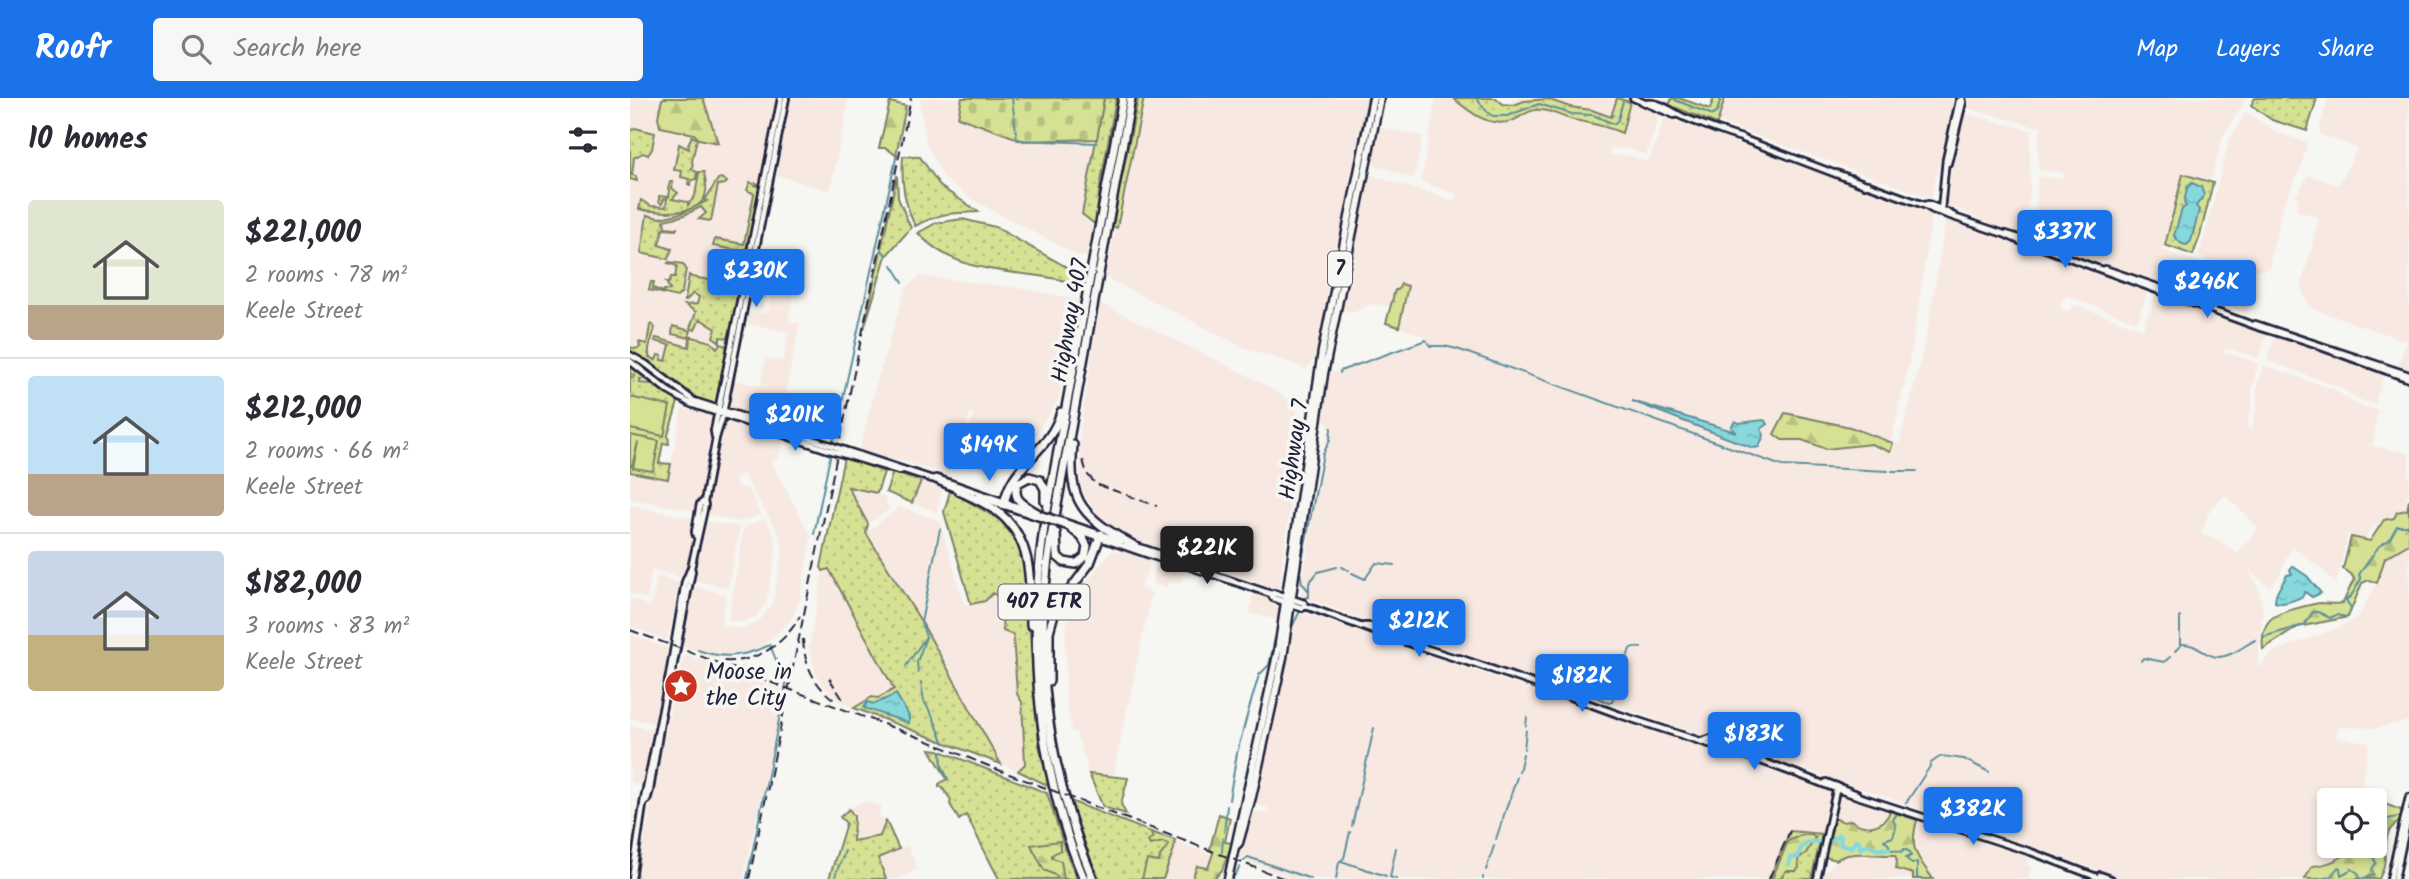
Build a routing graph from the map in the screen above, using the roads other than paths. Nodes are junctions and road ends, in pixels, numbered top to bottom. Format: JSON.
{"nodes":[{"id":1,"x":783,"y":98,"type":"edge"},
{"id":2,"x":1121,"y":98,"type":"edge"},
{"id":3,"x":1133,"y":98,"type":"edge"},
{"id":4,"x":1373,"y":98,"type":"edge"},
{"id":5,"x":1380,"y":98,"type":"edge"},
{"id":6,"x":1633,"y":98,"type":"edge"},
{"id":7,"x":1962,"y":98,"type":"edge"},
{"id":8,"x":1940,"y":210,"type":"junction"},
{"id":9,"x":1105,"y":219,"type":"junction"},
{"id":10,"x":1088,"y":310,"type":"junction"},
{"id":11,"x":1076,"y":353,"type":"junction"},
{"id":12,"x":630,"y":355,"type":"edge"},
{"id":13,"x":630,"y":361,"type":"edge"},
{"id":14,"x":1321,"y":374,"type":"junction"},
{"id":15,"x":662,"y":377,"type":"junction"},
{"id":16,"x":2409,"y":377,"type":"edge"},
{"id":17,"x":658,"y":382,"type":"junction"},
{"id":18,"x":1077,"y":399,"type":"junction"},
{"id":19,"x":720,"y":413,"type":"junction"},
{"id":20,"x":932,"y":479,"type":"junction"},
{"id":21,"x":959,"y":491,"type":"junction"},
{"id":22,"x":1057,"y":503,"type":"junction"},
{"id":23,"x":1004,"y":504,"type":"junction"},
{"id":24,"x":1038,"y":515,"type":"junction"},
{"id":25,"x":1066,"y":525,"type":"junction"},
{"id":26,"x":1044,"y":527,"type":"junction"},
{"id":27,"x":1100,"y":536,"type":"junction"},
{"id":28,"x":1133,"y":545,"type":"junction"},
{"id":29,"x":1173,"y":561,"type":"junction"},
{"id":30,"x":1288,"y":600,"type":"junction"},
{"id":31,"x":1036,"y":653,"type":"junction"},
{"id":32,"x":1046,"y":703,"type":"junction"},
{"id":33,"x":1729,"y":726,"type":"dead end"},
{"id":34,"x":1701,"y":740,"type":"junction"},
{"id":35,"x":1836,"y":788,"type":"junction"},
{"id":36,"x":2409,"y":797,"type":"edge"},
{"id":37,"x":2409,"y":813,"type":"edge"},
{"id":38,"x":634,"y":861,"type":"junction"},
{"id":39,"x":630,"y":867,"type":"edge"},
{"id":40,"x":2096,"y":876,"type":"junction"},
{"id":41,"x":632,"y":879,"type":"edge"},
{"id":42,"x":1084,"y":879,"type":"edge"},
{"id":43,"x":1093,"y":879,"type":"edge"},
{"id":44,"x":1228,"y":879,"type":"edge"},
{"id":45,"x":1816,"y":879,"type":"edge"},
{"id":46,"x":2102,"y":879,"type":"edge"},
{"id":47,"x":2111,"y":879,"type":"edge"},
{"id":48,"x":2392,"y":879,"type":"edge"}],
"edges":[{"from":1,"to":19,"type":"main road"},
{"from":2,"to":9,"type":"highway","name":"Highway 407","number":"407 ETR"},
{"from":3,"to":9,"type":"highway","name":"Highway 407","number":"407 ETR"},
{"from":4,"to":14,"type":"main road","name":"Highway 7","number":"7"},
{"from":5,"to":14,"type":"main road","name":"Highway 7","number":"7"},
{"from":6,"to":8,"type":"main road"},
{"from":7,"to":8,"type":"main road"},
{"from":8,"to":16,"type":"main road"},
{"from":9,"to":10,"type":"highway","name":"Highway 407","number":"407 ETR"},
{"from":10,"to":11,"type":"highway","name":"Highway 407","number":"407 ETR"},
{"from":10,"to":18,"type":"highway","name":"Highway 407","number":"407 ETR"},
{"from":11,"to":23,"type":"highway"},
{"from":11,"to":26,"type":"highway","name":"Highway 407","number":"407 ETR"},
{"from":12,"to":15,"type":"main road"},
{"from":13,"to":17,"type":"main road"},
{"from":14,"to":30,"type":"main road","name":"Highway 7","number":"7"},
{"from":15,"to":17,"type":"main road"},
{"from":15,"to":19,"type":"main road"},
{"from":17,"to":19,"type":"main road"},
{"from":18,"to":22,"type":"highway","name":"Highway 407","number":"407 ETR"},
{"from":18,"to":28,"type":"highway"},
{"from":19,"to":20,"type":"main road","bridge":true},
{"from":19,"to":38,"type":"main road"},
{"from":20,"to":21,"type":"main road"},
{"from":20,"to":23,"type":"main road"},
{"from":21,"to":23,"type":"main road"},
{"from":21,"to":31,"type":"highway"},
{"from":22,"to":25,"type":"highway"},
{"from":22,"to":32,"type":"highway","name":"Highway 407","number":"407 ETR"},
{"from":23,"to":24,"type":"main road"},
{"from":24,"to":25,"type":"main road","bridge":true},
{"from":24,"to":26,"type":"highway"},
{"from":25,"to":27,"type":"main road"},
{"from":26,"to":31,"type":"highway","name":"Highway 407","number":"407 ETR"},
{"from":27,"to":28,"type":"main road"},
{"from":27,"to":29,"type":"main road"},
{"from":27,"to":32,"type":"highway"},
{"from":28,"to":29,"type":"main road"},
{"from":29,"to":30,"type":"main road"},
{"from":30,"to":34,"type":"main road"},
{"from":30,"to":44,"type":"main road","name":"Highway 7","number":"7"},
{"from":31,"to":42,"type":"highway","name":"Highway 407","number":"407 ETR"},
{"from":32,"to":43,"type":"highway","name":"Highway 407","number":"407 ETR"},
{"from":33,"to":34,"type":"main road"},
{"from":34,"to":35,"type":"main road"},
{"from":35,"to":40,"type":"main road"},
{"from":35,"to":45,"type":"main road"},
{"from":36,"to":48,"type":"main road"},
{"from":37,"to":48,"type":"main road"},
{"from":38,"to":39,"type":"main road"},
{"from":38,"to":41,"type":"main road"},
{"from":40,"to":46,"type":"main road"},
{"from":40,"to":47,"type":"main road"}]}
